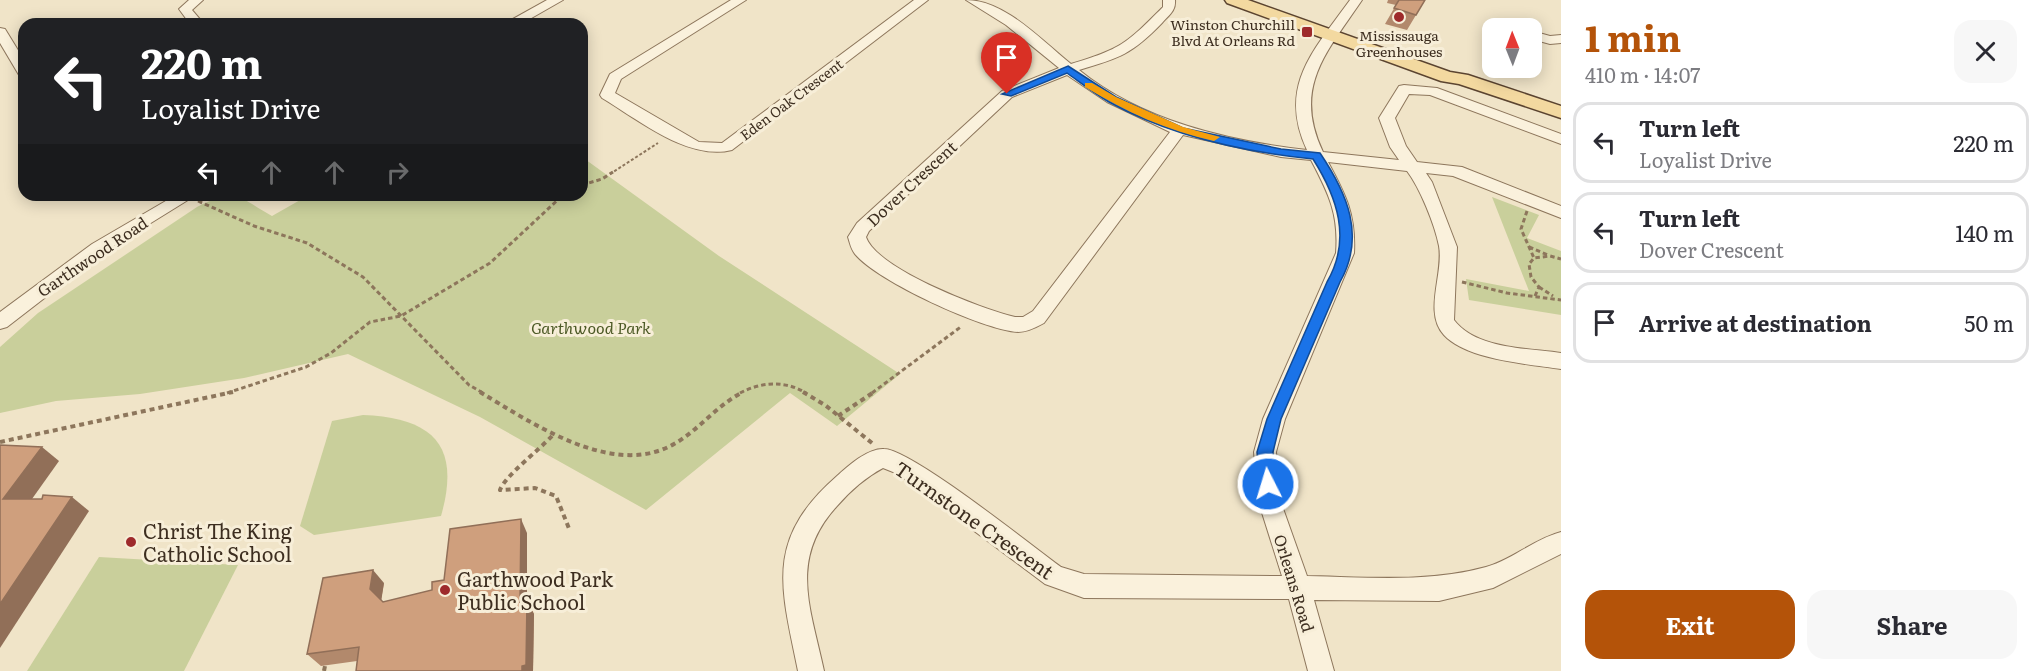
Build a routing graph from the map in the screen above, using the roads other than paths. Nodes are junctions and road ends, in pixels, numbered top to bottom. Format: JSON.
{"nodes":[{"id":1,"x":197,"y":0,"type":"edge"},
{"id":2,"x":557,"y":0,"type":"edge"},
{"id":3,"x":740,"y":0,"type":"edge"},
{"id":4,"x":922,"y":0,"type":"edge"},
{"id":5,"x":972,"y":0,"type":"edge"},
{"id":6,"x":1169,"y":0,"type":"edge"},
{"id":7,"x":1233,"y":0,"type":"edge"},
{"id":8,"x":1259,"y":0,"type":"edge"},
{"id":9,"x":1356,"y":0,"type":"edge"},
{"id":10,"x":192,"y":18,"type":"edge"},
{"id":11,"x":522,"y":18,"type":"edge"},
{"id":12,"x":0,"y":32,"type":"edge"},
{"id":13,"x":1335,"y":32,"type":"junction"},
{"id":14,"x":1542,"y":38,"type":"edge"},
{"id":15,"x":1561,"y":39,"type":"edge"},
{"id":16,"x":18,"y":62,"type":"edge"},
{"id":17,"x":1068,"y":69,"type":"junction"},
{"id":18,"x":1561,"y":112,"type":"edge"},
{"id":19,"x":1179,"y":130,"type":"junction"},
{"id":20,"x":1561,"y":139,"type":"edge"},
{"id":21,"x":1316,"y":156,"type":"junction"},
{"id":22,"x":1413,"y":167,"type":"junction"},
{"id":23,"x":177,"y":201,"type":"edge"},
{"id":24,"x":1561,"y":212,"type":"edge"},
{"id":25,"x":8,"y":306,"type":"edge"},
{"id":26,"x":0,"y":321,"type":"edge"},
{"id":27,"x":1561,"y":361,"type":"edge"},
{"id":28,"x":1561,"y":543,"type":"edge"},
{"id":29,"x":1299,"y":590,"type":"junction"},
{"id":30,"x":811,"y":671,"type":"edge"},
{"id":31,"x":1321,"y":671,"type":"edge"}],
"edges":[{"from":1,"to":10,"type":"street"},
{"from":2,"to":11,"type":"street"},
{"from":3,"to":4,"type":"street","name":"Eden Oak Crescent"},
{"from":5,"to":17,"type":"street"},
{"from":6,"to":17,"type":"street"},
{"from":7,"to":13,"type":"main road"},
{"from":8,"to":13,"type":"main road"},
{"from":9,"to":13,"type":"street","name":"Orleans Road"},
{"from":12,"to":16,"type":"street"},
{"from":13,"to":18,"type":"main road"},
{"from":13,"to":21,"type":"street","name":"Orleans Road"},
{"from":14,"to":15,"type":"street"},
{"from":17,"to":19,"type":"street"},
{"from":17,"to":19,"type":"street","name":"Dover Crescent"},
{"from":19,"to":21,"type":"street"},
{"from":20,"to":22,"type":"street"},
{"from":21,"to":22,"type":"street"},
{"from":21,"to":29,"type":"street","name":"Orleans Road"},
{"from":22,"to":24,"type":"street"},
{"from":22,"to":27,"type":"street"},
{"from":23,"to":25,"type":"street","name":"Garthwood Road"},
{"from":25,"to":26,"type":"street","name":"Garthwood Road"},
{"from":28,"to":29,"type":"street","name":"Turnstone Crescent"},
{"from":29,"to":30,"type":"street","name":"Turnstone Crescent"},
{"from":29,"to":31,"type":"street","name":"Orleans Road"}]}
